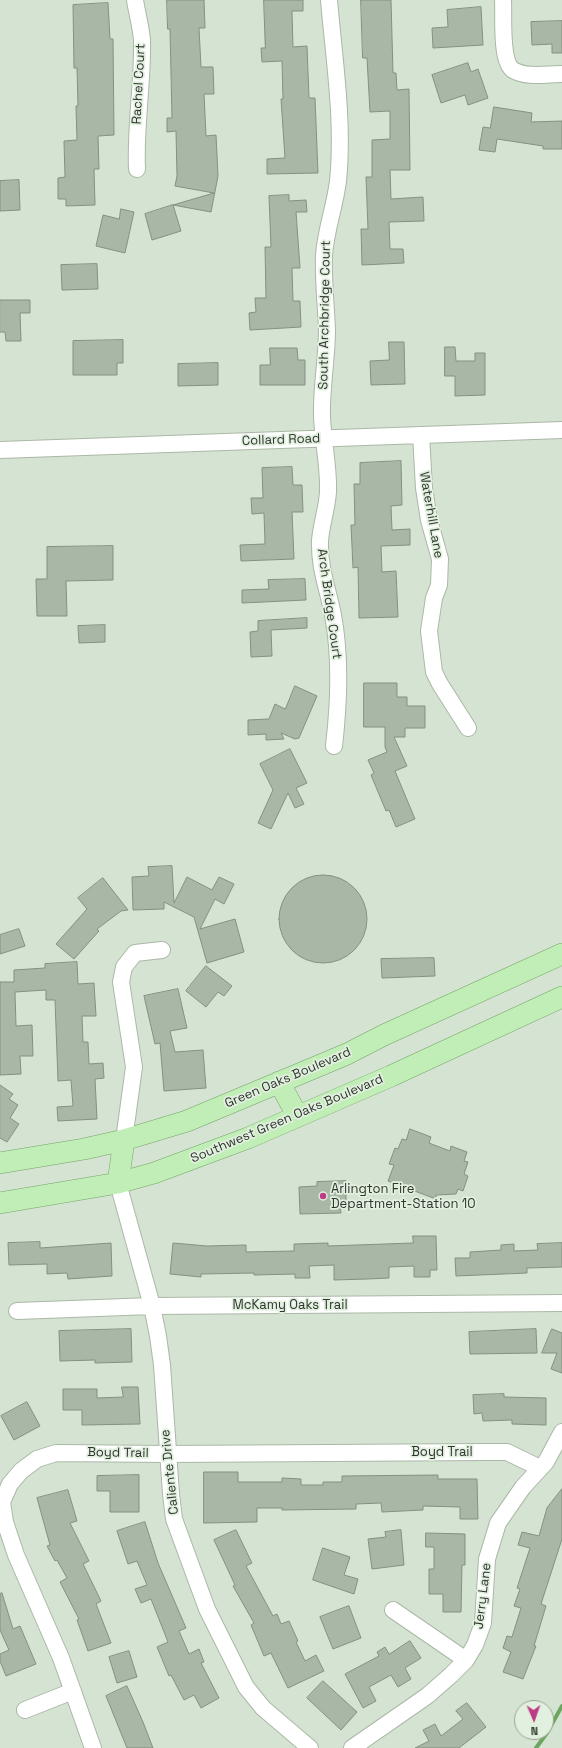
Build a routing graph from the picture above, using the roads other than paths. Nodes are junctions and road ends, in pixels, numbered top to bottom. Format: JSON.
{"nodes":[{"id":1,"x":135,"y":0,"type":"edge"},
{"id":2,"x":329,"y":0,"type":"edge"},
{"id":3,"x":503,"y":0,"type":"edge"},
{"id":4,"x":562,"y":74,"type":"edge"},
{"id":5,"x":137,"y":169,"type":"dead end"},
{"id":6,"x":562,"y":430,"type":"edge"},
{"id":7,"x":421,"y":435,"type":"junction"},
{"id":8,"x":324,"y":439,"type":"junction"},
{"id":9,"x":0,"y":450,"type":"edge"},
{"id":10,"x":468,"y":728,"type":"dead end"},
{"id":11,"x":334,"y":746,"type":"dead end"},
{"id":12,"x":162,"y":950,"type":"dead end"},
{"id":13,"x":562,"y":954,"type":"edge"},
{"id":14,"x":562,"y":997,"type":"edge"},
{"id":15,"x":279,"y":1082,"type":"junction"},
{"id":16,"x":298,"y":1115,"type":"junction"},
{"id":17,"x":124,"y":1140,"type":"junction"},
{"id":18,"x":0,"y":1163,"type":"edge"},
{"id":19,"x":118,"y":1183,"type":"junction"},
{"id":20,"x":0,"y":1204,"type":"edge"},
{"id":21,"x":562,"y":1303,"type":"edge"},
{"id":22,"x":152,"y":1306,"type":"junction"},
{"id":23,"x":17,"y":1311,"type":"dead end"},
{"id":24,"x":562,"y":1432,"type":"edge"},
{"id":25,"x":168,"y":1454,"type":"junction"},
{"id":26,"x":540,"y":1468,"type":"junction"},
{"id":27,"x":393,"y":1610,"type":"dead end"},
{"id":28,"x":466,"y":1660,"type":"junction"},
{"id":29,"x":72,"y":1691,"type":"junction"},
{"id":30,"x":25,"y":1710,"type":"dead end"},
{"id":31,"x":93,"y":1748,"type":"edge"},
{"id":32,"x":310,"y":1748,"type":"edge"},
{"id":33,"x":352,"y":1748,"type":"edge"}],
"edges":[{"from":1,"to":5,"type":"street","name":"Rachel Court"},
{"from":2,"to":8,"type":"street","name":"South Archbridge Court"},
{"from":3,"to":4,"type":"street"},
{"from":6,"to":7,"type":"street","name":"Collard Road"},
{"from":7,"to":8,"type":"street","name":"Collard Road"},
{"from":7,"to":10,"type":"street","name":"Waterhill Lane"},
{"from":8,"to":9,"type":"street","name":"Collard Road"},
{"from":8,"to":11,"type":"street","name":"Arch Bridge Court"},
{"from":12,"to":17,"type":"street"},
{"from":13,"to":15,"type":"main road","name":"Green Oaks Boulevard"},
{"from":14,"to":16,"type":"main road","name":"Southwest Green Oaks Boulevard"},
{"from":15,"to":16,"type":"main road"},
{"from":15,"to":17,"type":"main road","name":"Green Oaks Boulevard"},
{"from":16,"to":19,"type":"main road","name":"Southwest Green Oaks Boulevard"},
{"from":17,"to":18,"type":"main road","name":"Green Oaks Boulevard"},
{"from":17,"to":19,"type":"main road"},
{"from":19,"to":20,"type":"main road","name":"Southwest Green Oaks Boulevard"},
{"from":19,"to":22,"type":"street","name":"Caliente Drive"},
{"from":21,"to":22,"type":"street","name":"McKamy Oaks Trail"},
{"from":22,"to":23,"type":"street","name":"McKamy Oaks Trail"},
{"from":22,"to":25,"type":"street","name":"Caliente Drive"},
{"from":24,"to":26,"type":"street","name":"Jerry Lane"},
{"from":25,"to":26,"type":"street","name":"Boyd Trail"},
{"from":25,"to":29,"type":"street","name":"Boyd Trail"},
{"from":25,"to":32,"type":"street","name":"Caliente Drive"},
{"from":26,"to":28,"type":"street","name":"Jerry Lane"},
{"from":27,"to":28,"type":"street"},
{"from":28,"to":33,"type":"street","name":"Jerry Lane"},
{"from":29,"to":30,"type":"street"},
{"from":29,"to":31,"type":"street","name":"Boyd Trail"}]}
